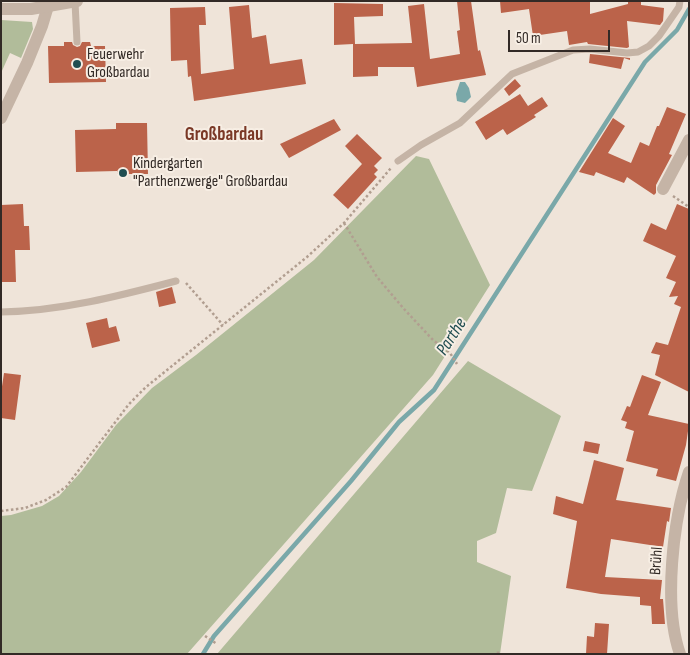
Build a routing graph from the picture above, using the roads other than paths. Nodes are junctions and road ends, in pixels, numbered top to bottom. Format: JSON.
{"nodes":[{"id":1,"x":76,"y":1,"type":"edge"},
{"id":2,"x":680,"y":1,"type":"edge"},
{"id":3,"x":48,"y":6,"type":"junction"},
{"id":4,"x":1,"y":10,"type":"edge"},
{"id":5,"x":76,"y":42,"type":"dead end"},
{"id":6,"x":1,"y":118,"type":"edge"},
{"id":7,"x":689,"y":140,"type":"edge"},
{"id":8,"x":398,"y":161,"type":"road end"},
{"id":9,"x":663,"y":189,"type":"road end"},
{"id":10,"x":176,"y":281,"type":"road end"},
{"id":11,"x":1,"y":312,"type":"edge"},
{"id":12,"x":689,"y":472,"type":"edge"},
{"id":13,"x":680,"y":654,"type":"edge"}],
"edges":[{"from":1,"to":3,"type":"street"},
{"from":1,"to":5,"type":"lane"},
{"from":2,"to":8,"type":"lane"},
{"from":3,"to":4,"type":"street"},
{"from":3,"to":6,"type":"street"},
{"from":7,"to":9,"type":"street"},
{"from":10,"to":11,"type":"lane"},
{"from":12,"to":13,"type":"street","name":"Brühl"}]}
